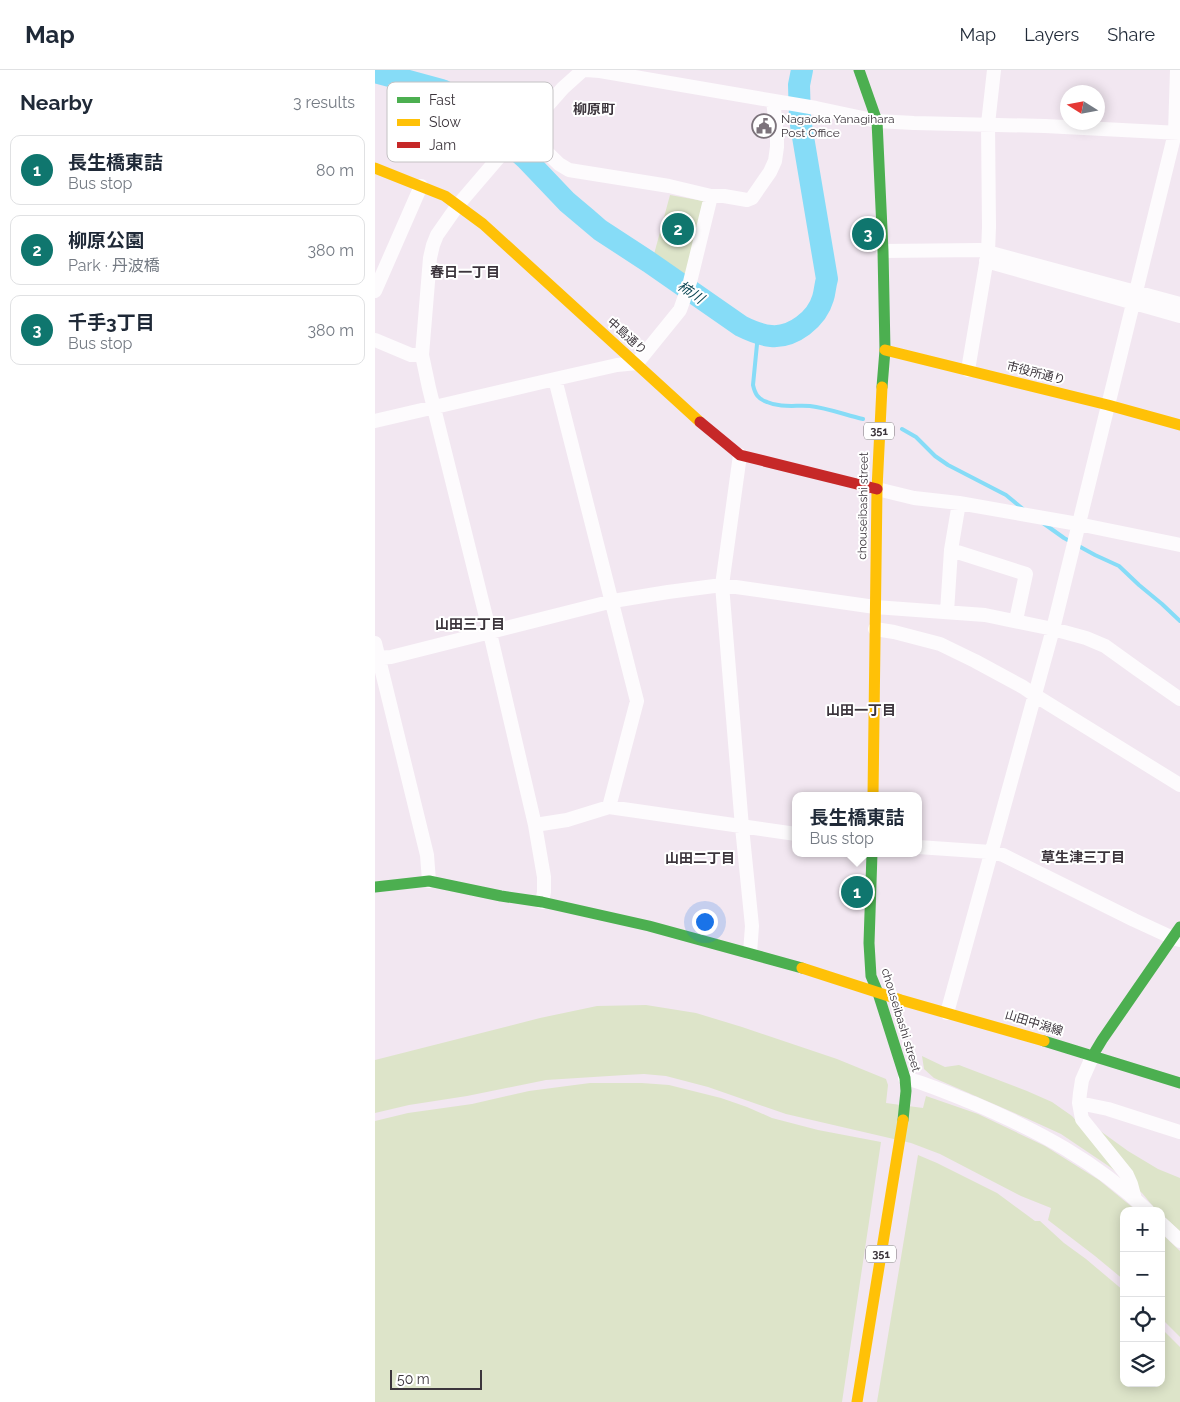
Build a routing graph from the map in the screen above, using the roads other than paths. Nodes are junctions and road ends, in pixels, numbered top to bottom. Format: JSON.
{"nodes":[{"id":1,"x":584,"y":70,"type":"edge"},
{"id":2,"x":859,"y":70,"type":"edge"},
{"id":3,"x":994,"y":70,"type":"edge"},
{"id":4,"x":1177,"y":70,"type":"edge"},
{"id":5,"x":553,"y":99,"type":"edge"},
{"id":6,"x":773,"y":102,"type":"junction"},
{"id":7,"x":877,"y":121,"type":"junction"},
{"id":8,"x":988,"y":124,"type":"junction"},
{"id":9,"x":1177,"y":133,"type":"edge"},
{"id":10,"x":553,"y":159,"type":"edge"},
{"id":11,"x":496,"y":162,"type":"edge"},
{"id":12,"x":375,"y":168,"type":"edge"},
{"id":13,"x":421,"y":186,"type":"junction"},
{"id":14,"x":711,"y":196,"type":"junction"},
{"id":15,"x":459,"y":205,"type":"junction"},
{"id":16,"x":883,"y":251,"type":"junction"},
{"id":17,"x":987,"y":257,"type":"junction"},
{"id":18,"x":375,"y":291,"type":"edge"},
{"id":19,"x":1134,"y":298,"type":"junction"},
{"id":20,"x":1180,"y":304,"type":"edge"},
{"id":21,"x":1180,"y":316,"type":"edge"},
{"id":22,"x":375,"y":340,"type":"edge"},
{"id":23,"x":885,"y":350,"type":"junction"},
{"id":24,"x":422,"y":355,"type":"junction"},
{"id":25,"x":637,"y":363,"type":"junction"},
{"id":26,"x":969,"y":370,"type":"junction"},
{"id":27,"x":555,"y":379,"type":"junction"},
{"id":28,"x":1108,"y":405,"type":"junction"},
{"id":29,"x":435,"y":407,"type":"junction"},
{"id":30,"x":375,"y":421,"type":"edge"},
{"id":31,"x":1180,"y":425,"type":"edge"},
{"id":32,"x":740,"y":455,"type":"junction"},
{"id":33,"x":877,"y":488,"type":"junction"},
{"id":34,"x":959,"y":503,"type":"junction"},
{"id":35,"x":1079,"y":524,"type":"junction"},
{"id":36,"x":1180,"y":545,"type":"edge"},
{"id":37,"x":951,"y":550,"type":"junction"},
{"id":38,"x":723,"y":585,"type":"junction"},
{"id":39,"x":613,"y":601,"type":"junction"},
{"id":40,"x":875,"y":607,"type":"junction"},
{"id":41,"x":947,"y":612,"type":"junction"},
{"id":42,"x":1016,"y":620,"type":"junction"},
{"id":43,"x":875,"y":629,"type":"junction"},
{"id":44,"x":1053,"y":629,"type":"junction"},
{"id":45,"x":490,"y":633,"type":"junction"},
{"id":46,"x":375,"y":642,"type":"edge"},
{"id":47,"x":377,"y":658,"type":"edge"},
{"id":48,"x":1036,"y":696,"type":"junction"},
{"id":49,"x":1180,"y":698,"type":"edge"},
{"id":50,"x":1180,"y":785,"type":"edge"},
{"id":51,"x":873,"y":792,"type":"edge"},
{"id":52,"x":609,"y":808,"type":"junction"},
{"id":53,"x":535,"y":825,"type":"junction"},
{"id":54,"x":742,"y":827,"type":"junction"},
{"id":55,"x":792,"y":833,"type":"edge"},
{"id":56,"x":922,"y":847,"type":"edge"},
{"id":57,"x":991,"y":852,"type":"junction"},
{"id":58,"x":872,"y":857,"type":"edge"},
{"id":59,"x":429,"y":881,"type":"junction"},
{"id":60,"x":375,"y":887,"type":"edge"},
{"id":61,"x":542,"y":902,"type":"junction"},
{"id":62,"x":1178,"y":935,"type":"edge"},
{"id":63,"x":750,"y":953,"type":"junction"},
{"id":64,"x":879,"y":992,"type":"junction"},
{"id":65,"x":947,"y":1013,"type":"junction"},
{"id":66,"x":1093,"y":1055,"type":"junction"},
{"id":67,"x":905,"y":1078,"type":"junction"},
{"id":68,"x":1180,"y":1083,"type":"edge"},
{"id":69,"x":1079,"y":1103,"type":"junction"},
{"id":70,"x":1180,"y":1132,"type":"edge"},
{"id":71,"x":1135,"y":1198,"type":"junction"},
{"id":72,"x":1144,"y":1207,"type":"edge"},
{"id":73,"x":1165,"y":1228,"type":"edge"},
{"id":74,"x":1180,"y":1241,"type":"edge"},
{"id":75,"x":857,"y":1402,"type":"edge"}],
"edges":[{"from":1,"to":5,"type":"street"},
{"from":1,"to":6,"type":"street"},
{"from":2,"to":7,"type":"main road","name":"chouseibashi street","number":"351"},
{"from":3,"to":8,"type":"street"},
{"from":4,"to":9,"type":"street"},
{"from":6,"to":7,"type":"street"},
{"from":6,"to":14,"type":"street"},
{"from":7,"to":8,"type":"street"},
{"from":7,"to":16,"type":"main road","name":"chouseibashi street","number":"351"},
{"from":8,"to":9,"type":"street"},
{"from":8,"to":17,"type":"street"},
{"from":9,"to":19,"type":"street"},
{"from":10,"to":14,"type":"street"},
{"from":11,"to":15,"type":"street"},
{"from":12,"to":13,"type":"main road","name":"中島通り"},
{"from":13,"to":15,"type":"main road","name":"中島通り"},
{"from":13,"to":18,"type":"street"},
{"from":14,"to":25,"type":"street"},
{"from":15,"to":24,"type":"street"},
{"from":15,"to":25,"type":"main road","name":"中島通り"},
{"from":16,"to":17,"type":"street"},
{"from":16,"to":23,"type":"main road","name":"chouseibashi street","number":"351"},
{"from":17,"to":19,"type":"street"},
{"from":17,"to":26,"type":"street"},
{"from":19,"to":20,"type":"street"},
{"from":19,"to":21,"type":"street"},
{"from":19,"to":28,"type":"street"},
{"from":22,"to":24,"type":"street"},
{"from":23,"to":26,"type":"main road","name":"市役所通り"},
{"from":23,"to":33,"type":"main road","name":"chouseibashi street","number":"351"},
{"from":24,"to":29,"type":"street"},
{"from":25,"to":27,"type":"street"},
{"from":25,"to":32,"type":"main road","name":"中島通り"},
{"from":26,"to":28,"type":"main road","name":"市役所通り"},
{"from":27,"to":29,"type":"street"},
{"from":27,"to":39,"type":"street"},
{"from":28,"to":31,"type":"main road","name":"市役所通り"},
{"from":28,"to":35,"type":"street"},
{"from":29,"to":30,"type":"street"},
{"from":29,"to":45,"type":"street"},
{"from":32,"to":33,"type":"main road","name":"中島通り"},
{"from":32,"to":38,"type":"street"},
{"from":33,"to":34,"type":"street"},
{"from":33,"to":40,"type":"main road","name":"chouseibashi street","number":"351"},
{"from":34,"to":35,"type":"street"},
{"from":34,"to":37,"type":"street"},
{"from":35,"to":36,"type":"street"},
{"from":35,"to":44,"type":"street"},
{"from":37,"to":41,"type":"street"},
{"from":37,"to":42,"type":"street"},
{"from":38,"to":39,"type":"street"},
{"from":38,"to":40,"type":"street"},
{"from":38,"to":54,"type":"street"},
{"from":39,"to":45,"type":"street"},
{"from":39,"to":52,"type":"street"},
{"from":40,"to":41,"type":"street"},
{"from":40,"to":43,"type":"main road","name":"chouseibashi street","number":"351"},
{"from":41,"to":42,"type":"street"},
{"from":42,"to":44,"type":"street"},
{"from":43,"to":48,"type":"street"},
{"from":43,"to":51,"type":"main road","name":"chouseibashi street","number":"351"},
{"from":44,"to":48,"type":"street"},
{"from":44,"to":49,"type":"street"},
{"from":45,"to":47,"type":"street"},
{"from":45,"to":53,"type":"street"},
{"from":46,"to":47,"type":"street"},
{"from":47,"to":59,"type":"street"},
{"from":48,"to":50,"type":"street"},
{"from":48,"to":57,"type":"street"},
{"from":52,"to":53,"type":"street"},
{"from":52,"to":54,"type":"street"},
{"from":53,"to":61,"type":"street"},
{"from":54,"to":55,"type":"street"},
{"from":54,"to":63,"type":"street"},
{"from":56,"to":57,"type":"street"},
{"from":57,"to":62,"type":"street"},
{"from":57,"to":65,"type":"street"},
{"from":58,"to":64,"type":"main road","name":"chouseibashi street","number":"351"},
{"from":59,"to":60,"type":"main road","name":"山田中潟線"},
{"from":59,"to":61,"type":"main road","name":"山田中潟線"},
{"from":61,"to":63,"type":"main road","name":"山田中潟線"},
{"from":62,"to":66,"type":"main road"},
{"from":63,"to":64,"type":"main road","name":"山田中潟線"},
{"from":64,"to":65,"type":"main road","name":"山田中潟線"},
{"from":64,"to":67,"type":"main road","name":"chouseibashi street","number":"351"},
{"from":65,"to":66,"type":"main road","name":"山田中潟線"},
{"from":66,"to":68,"type":"main road","name":"山田中潟線"},
{"from":66,"to":69,"type":"street"},
{"from":67,"to":71,"type":"street"},
{"from":67,"to":75,"type":"main road","name":"chouseibashi street","number":"351"},
{"from":69,"to":70,"type":"street"},
{"from":69,"to":71,"type":"street"},
{"from":71,"to":72,"type":"street"},
{"from":73,"to":74,"type":"street"}]}
